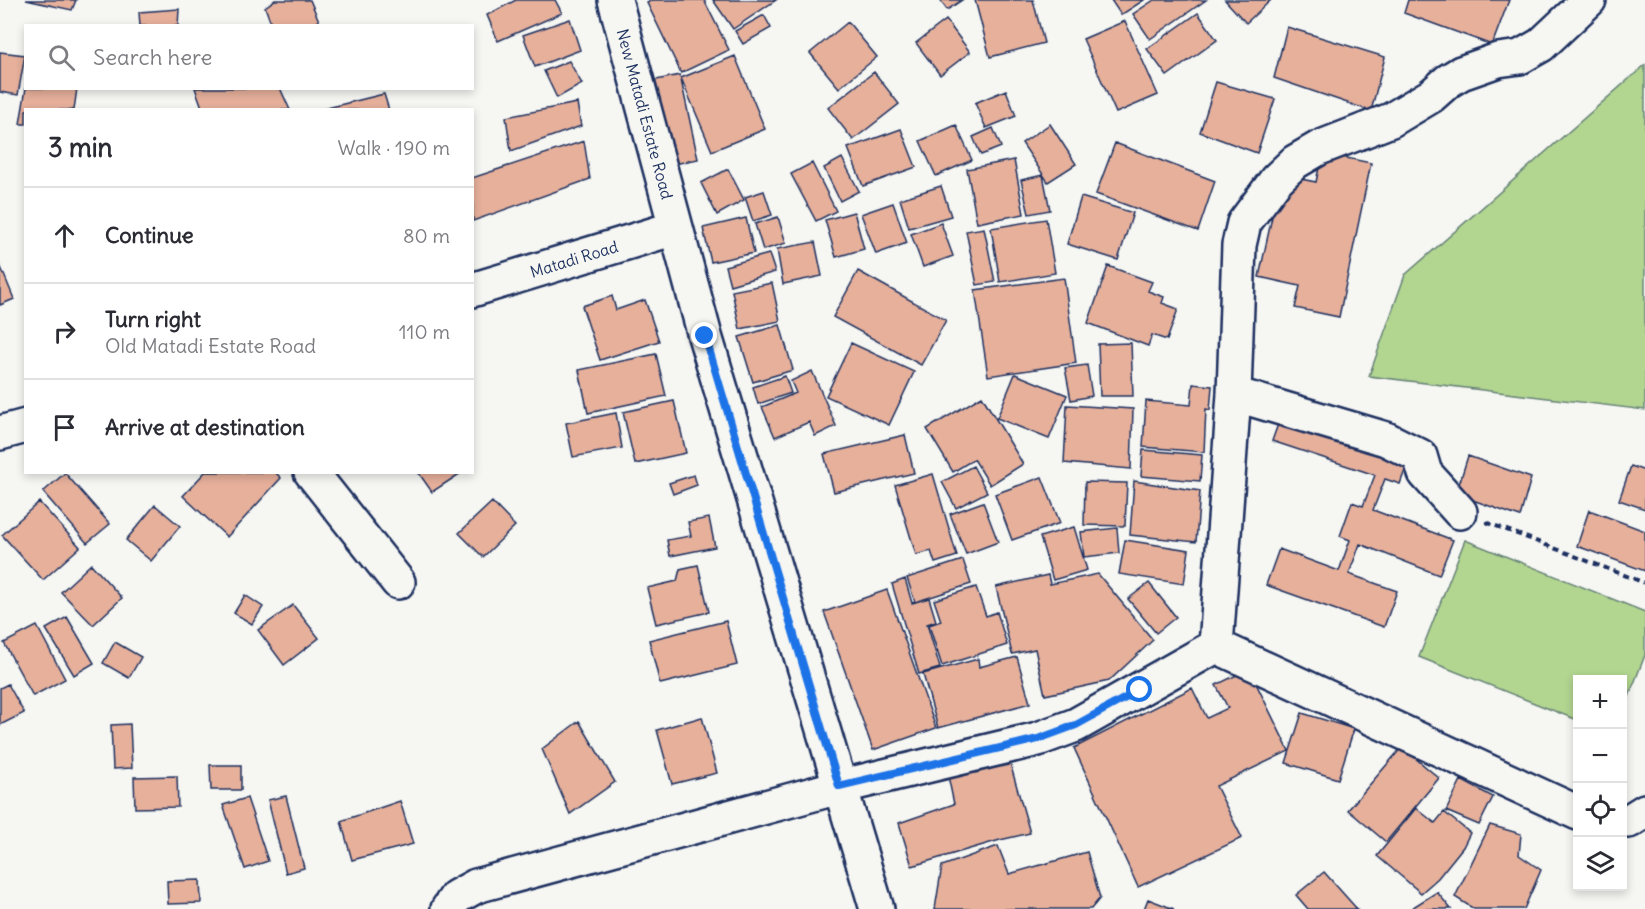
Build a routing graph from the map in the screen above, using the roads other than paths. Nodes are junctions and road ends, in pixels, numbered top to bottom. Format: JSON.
{"nodes":[{"id":1,"x":615,"y":0,"type":"edge"},
{"id":2,"x":1589,"y":0,"type":"edge"},
{"id":3,"x":675,"y":228,"type":"junction"},
{"id":4,"x":474,"y":289,"type":"edge"},
{"id":5,"x":1234,"y":394,"type":"junction"},
{"id":6,"x":24,"y":427,"type":"edge"},
{"id":7,"x":0,"y":433,"type":"edge"},
{"id":8,"x":313,"y":474,"type":"edge"},
{"id":9,"x":1460,"y":512,"type":"road end"},
{"id":10,"x":398,"y":582,"type":"dead end"},
{"id":11,"x":1216,"y":646,"type":"junction"},
{"id":12,"x":839,"y":786,"type":"junction"},
{"id":13,"x":1573,"y":811,"type":"edge"},
{"id":14,"x":1645,"y":811,"type":"edge"},
{"id":15,"x":1627,"y":821,"type":"edge"},
{"id":16,"x":448,"y":909,"type":"edge"},
{"id":17,"x":878,"y":909,"type":"edge"}],
"edges":[{"from":1,"to":3,"type":"street","name":"New Matadi Estate Road"},
{"from":2,"to":5,"type":"street"},
{"from":3,"to":4,"type":"street","name":"Matadi Road"},
{"from":3,"to":12,"type":"street","name":"New Matadi Estate Road"},
{"from":5,"to":9,"type":"street"},
{"from":5,"to":11,"type":"street"},
{"from":6,"to":7,"type":"street"},
{"from":8,"to":10,"type":"street"},
{"from":11,"to":12,"type":"street"},
{"from":11,"to":13,"type":"street"},
{"from":12,"to":16,"type":"street"},
{"from":12,"to":17,"type":"street","name":"New Matadi Estate Road"},
{"from":14,"to":15,"type":"street"}]}
